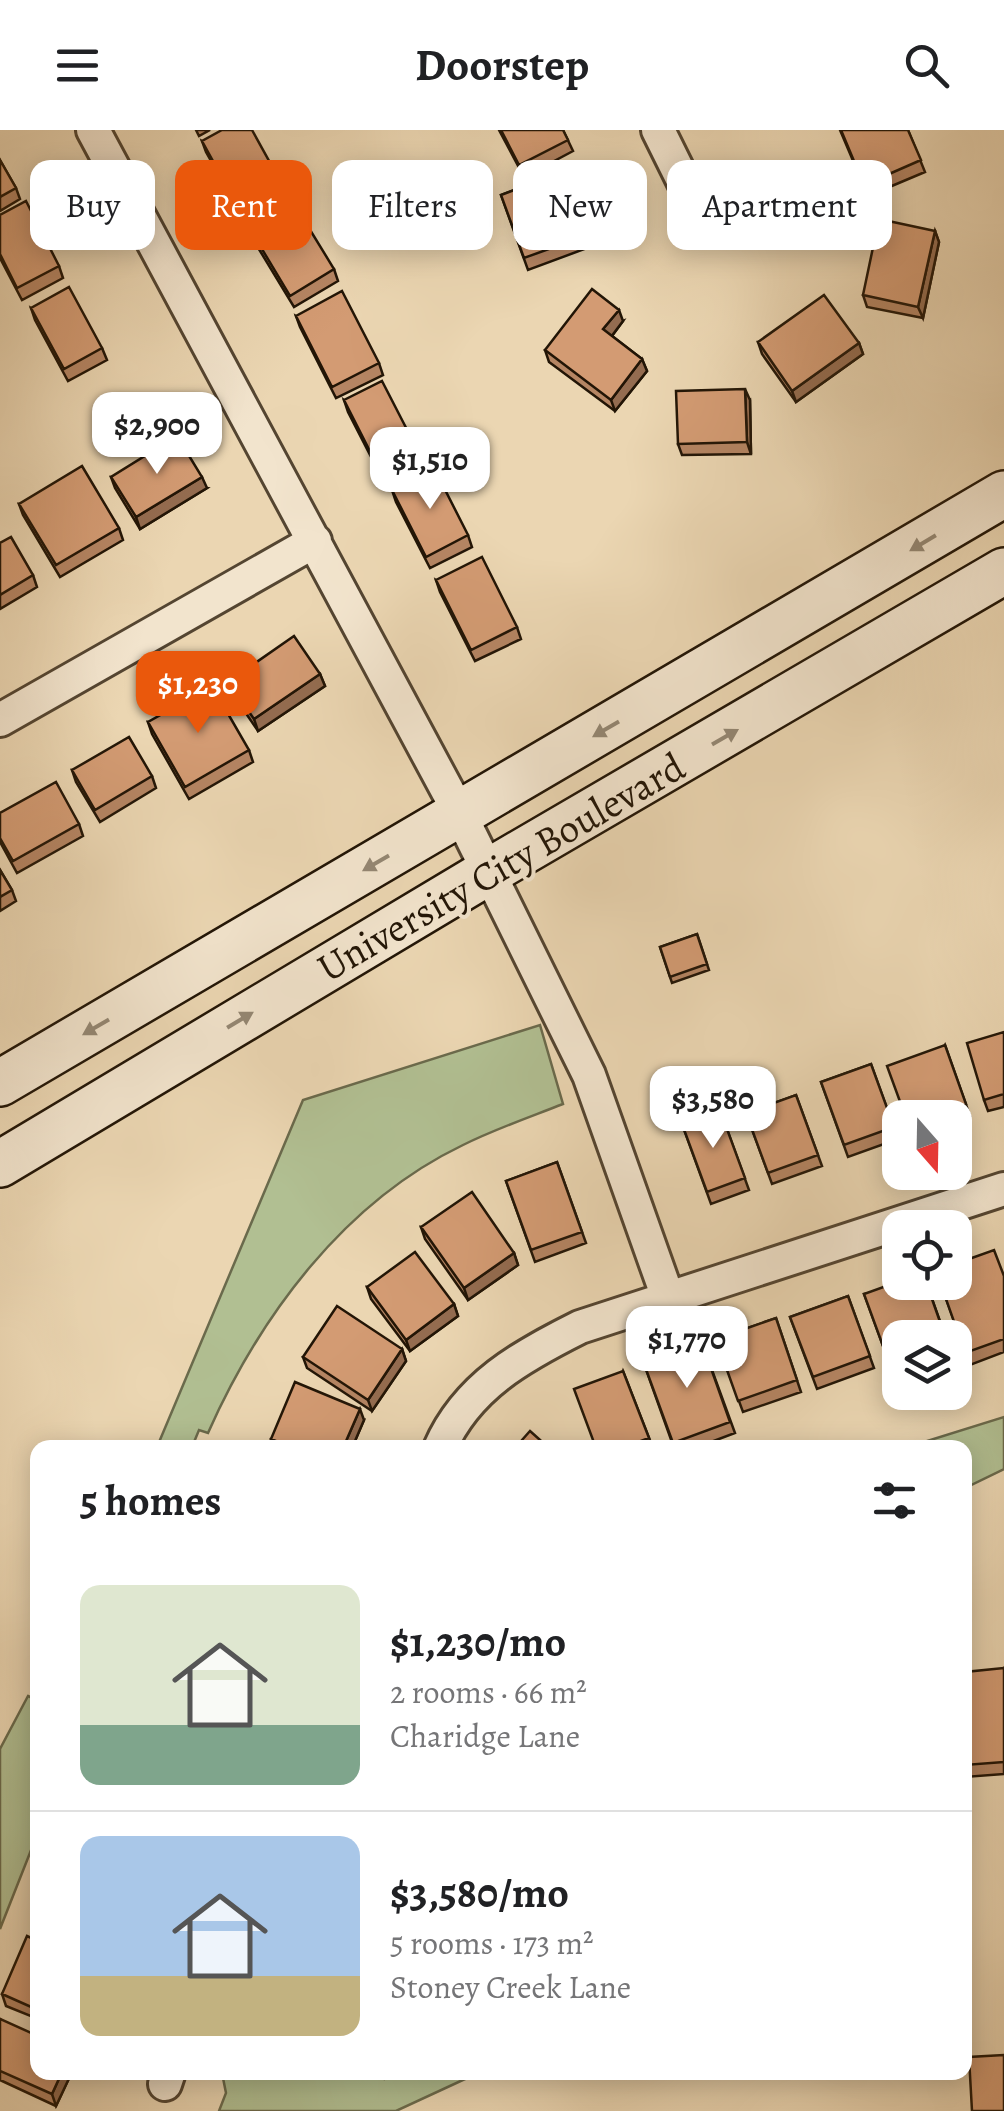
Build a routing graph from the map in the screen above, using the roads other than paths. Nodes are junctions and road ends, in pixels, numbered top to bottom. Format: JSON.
{"nodes":[{"id":1,"x":93,"y":130,"type":"edge"},
{"id":2,"x":658,"y":130,"type":"edge"},
{"id":3,"x":673,"y":160,"type":"edge"},
{"id":4,"x":1004,"y":494,"type":"edge"},
{"id":5,"x":316,"y":541,"type":"junction"},
{"id":6,"x":1004,"y":571,"type":"edge"},
{"id":7,"x":0,"y":720,"type":"edge"},
{"id":8,"x":460,"y":814,"type":"junction"},
{"id":9,"x":488,"y":872,"type":"junction"},
{"id":10,"x":0,"y":1084,"type":"edge"},
{"id":11,"x":0,"y":1164,"type":"edge"},
{"id":12,"x":1004,"y":1188,"type":"edge"},
{"id":13,"x":667,"y":1295,"type":"junction"},
{"id":14,"x":444,"y":1440,"type":"edge"}],
"edges":[{"from":1,"to":5,"type":"street"},
{"from":2,"to":3,"type":"street"},
{"from":4,"to":8,"type":"main road","name":"University City Boulevard","one_way":true},
{"from":5,"to":7,"type":"street"},
{"from":5,"to":8,"type":"street"},
{"from":9,"to":6,"type":"main road","name":"University City Boulevard","one_way":true},
{"from":8,"to":9,"type":"street"},
{"from":8,"to":10,"type":"main road","name":"University City Boulevard","one_way":true},
{"from":11,"to":9,"type":"main road","name":"University City Boulevard","one_way":true},
{"from":9,"to":13,"type":"street"},
{"from":12,"to":13,"type":"street"},
{"from":13,"to":14,"type":"street"}]}
